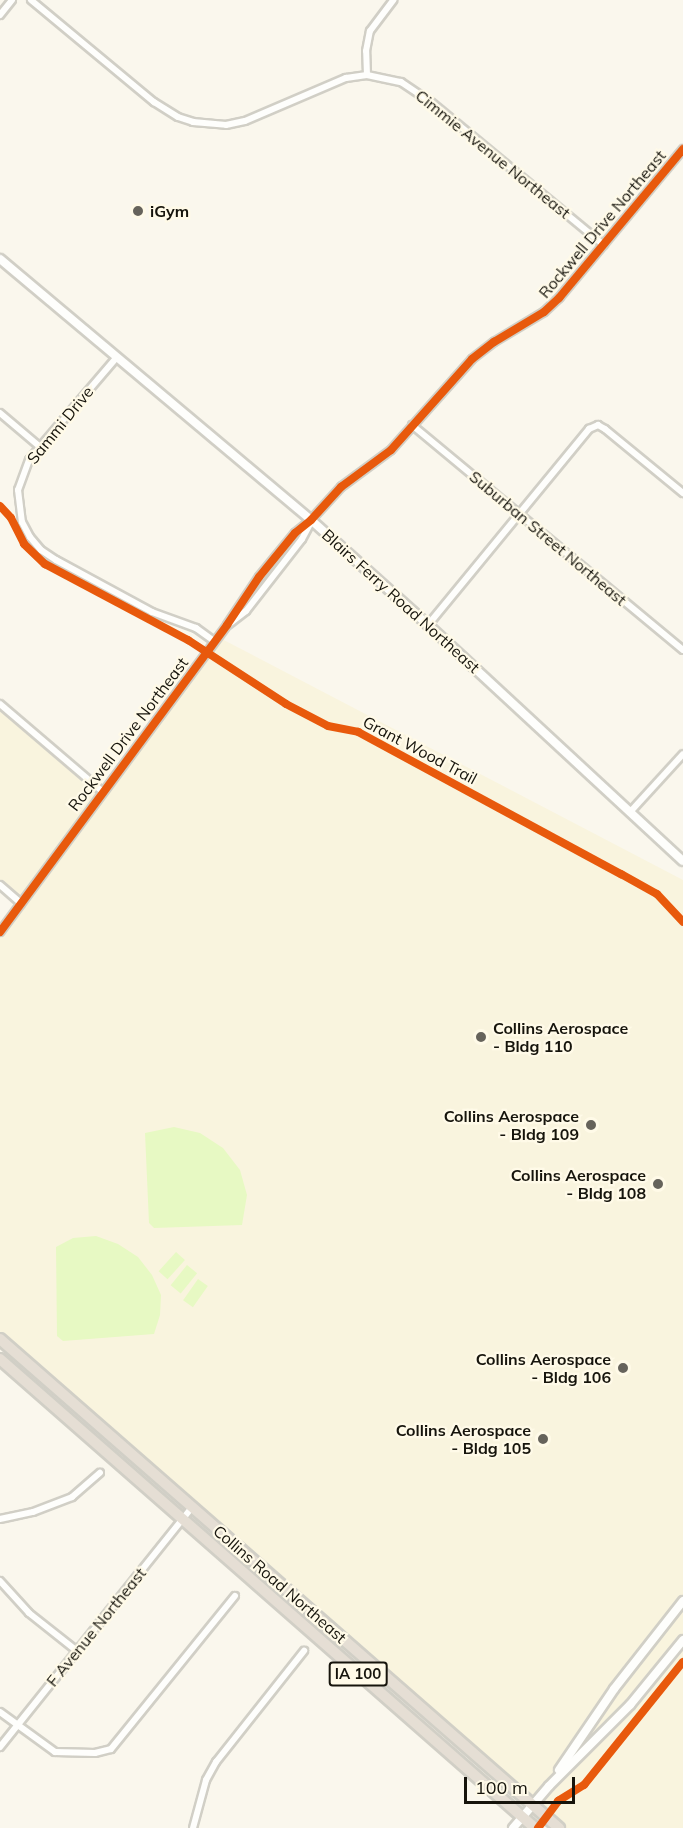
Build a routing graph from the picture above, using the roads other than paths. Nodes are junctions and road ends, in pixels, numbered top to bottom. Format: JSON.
{"nodes":[{"id":1,"x":12,"y":0,"type":"edge"},
{"id":2,"x":32,"y":0,"type":"edge"},
{"id":3,"x":393,"y":0,"type":"edge"},
{"id":4,"x":0,"y":15,"type":"edge"},
{"id":5,"x":367,"y":75,"type":"junction"},
{"id":6,"x":683,"y":149,"type":"edge"},
{"id":7,"x":604,"y":245,"type":"junction"},
{"id":8,"x":0,"y":259,"type":"edge"},
{"id":9,"x":117,"y":357,"type":"junction"},
{"id":10,"x":0,"y":413,"type":"edge"},
{"id":11,"x":412,"y":425,"type":"junction"},
{"id":12,"x":39,"y":446,"type":"junction"},
{"id":13,"x":683,"y":494,"type":"edge"},
{"id":14,"x":519,"y":515,"type":"junction"},
{"id":15,"x":311,"y":520,"type":"junction"},
{"id":16,"x":227,"y":625,"type":"junction"},
{"id":17,"x":428,"y":625,"type":"junction"},
{"id":18,"x":214,"y":641,"type":"junction"},
{"id":19,"x":683,"y":651,"type":"edge"},
{"id":20,"x":0,"y":704,"type":"edge"},
{"id":21,"x":683,"y":754,"type":"edge"},
{"id":22,"x":102,"y":791,"type":"junction"},
{"id":23,"x":631,"y":811,"type":"junction"},
{"id":24,"x":683,"y":861,"type":"edge"},
{"id":25,"x":0,"y":885,"type":"edge"},
{"id":26,"x":21,"y":903,"type":"junction"},
{"id":27,"x":0,"y":932,"type":"edge"},
{"id":28,"x":0,"y":1339,"type":"edge"},
{"id":29,"x":0,"y":1359,"type":"edge"},
{"id":30,"x":100,"y":1473,"type":"dead end"},
{"id":31,"x":192,"y":1507,"type":"junction"},
{"id":32,"x":183,"y":1518,"type":"junction"},
{"id":33,"x":0,"y":1519,"type":"edge"},
{"id":34,"x":0,"y":1581,"type":"edge"},
{"id":35,"x":235,"y":1596,"type":"dead end"},
{"id":36,"x":683,"y":1601,"type":"edge"},
{"id":37,"x":683,"y":1640,"type":"edge"},
{"id":38,"x":77,"y":1651,"type":"junction"},
{"id":39,"x":304,"y":1651,"type":"dead end"},
{"id":40,"x":0,"y":1712,"type":"edge"},
{"id":41,"x":18,"y":1724,"type":"junction"},
{"id":42,"x":0,"y":1747,"type":"edge"},
{"id":43,"x":549,"y":1786,"type":"junction"},
{"id":44,"x":532,"y":1805,"type":"junction"},
{"id":45,"x":522,"y":1817,"type":"junction"},
{"id":46,"x":193,"y":1828,"type":"edge"},
{"id":47,"x":513,"y":1828,"type":"edge"},
{"id":48,"x":535,"y":1828,"type":"edge"},
{"id":49,"x":559,"y":1828,"type":"edge"}],
"edges":[{"from":1,"to":4,"type":"street"},
{"from":2,"to":5,"type":"street","name":"Cimmie Avenue Northeast"},
{"from":3,"to":5,"type":"street"},
{"from":5,"to":7,"type":"street","name":"Cimmie Avenue Northeast"},
{"from":6,"to":7,"type":"street","name":"Rockwell Drive Northeast"},
{"from":7,"to":11,"type":"street","name":"Rockwell Drive Northeast"},
{"from":8,"to":9,"type":"main road","name":"Blairs Ferry Road Northeast"},
{"from":9,"to":12,"type":"street","name":"Sammi Drive"},
{"from":9,"to":15,"type":"main road","name":"Blairs Ferry Road Northeast"},
{"from":10,"to":12,"type":"street"},
{"from":11,"to":14,"type":"street","name":"Suburban Street Northeast"},
{"from":11,"to":15,"type":"street","name":"Rockwell Drive Northeast"},
{"from":12,"to":18,"type":"street","name":"Sammi Drive"},
{"from":13,"to":14,"type":"street"},
{"from":14,"to":17,"type":"street"},
{"from":14,"to":19,"type":"street","name":"Suburban Street Northeast"},
{"from":15,"to":16,"type":"street","name":"Rockwell Drive Northeast"},
{"from":15,"to":16,"type":"street","name":"Rockwell Drive Northeast"},
{"from":15,"to":17,"type":"main road","name":"Blairs Ferry Road Northeast"},
{"from":16,"to":18,"type":"street","name":"Rockwell Drive Northeast"},
{"from":17,"to":23,"type":"main road","name":"Blairs Ferry Road Northeast"},
{"from":18,"to":22,"type":"street","name":"Rockwell Drive Northeast"},
{"from":20,"to":22,"type":"street"},
{"from":21,"to":23,"type":"street"},
{"from":22,"to":26,"type":"street","name":"Rockwell Drive Northeast"},
{"from":23,"to":24,"type":"main road","name":"Blairs Ferry Road Northeast"},
{"from":25,"to":26,"type":"street"},
{"from":26,"to":27,"type":"street","name":"Rockwell Drive Northeast"},
{"from":28,"to":31,"type":"highway","name":"Collins Road Northeast","number":"IA 100"},
{"from":29,"to":32,"type":"highway","name":"Collins Road Northeast","number":"IA 100"},
{"from":30,"to":33,"type":"street"},
{"from":31,"to":32,"type":"street","name":"F Avenue Northeast"},
{"from":31,"to":44,"type":"highway","name":"Collins Road Northeast","number":"IA 100"},
{"from":32,"to":38,"type":"street","name":"F Avenue Northeast"},
{"from":32,"to":45,"type":"highway","name":"Collins Road Northeast","number":"IA 100"},
{"from":34,"to":38,"type":"street"},
{"from":35,"to":41,"type":"street"},
{"from":36,"to":43,"type":"main road"},
{"from":37,"to":43,"type":"main road"},
{"from":38,"to":41,"type":"street","name":"F Avenue Northeast"},
{"from":39,"to":46,"type":"street"},
{"from":40,"to":41,"type":"street"},
{"from":41,"to":42,"type":"street","name":"F Avenue Northeast"},
{"from":43,"to":44,"type":"main road"},
{"from":44,"to":45,"type":"main road"},
{"from":44,"to":49,"type":"highway","name":"Collins Road Northeast","number":"IA 100"},
{"from":45,"to":47,"type":"main road"},
{"from":45,"to":48,"type":"highway","name":"Collins Road Northeast","number":"IA 100"}]}
